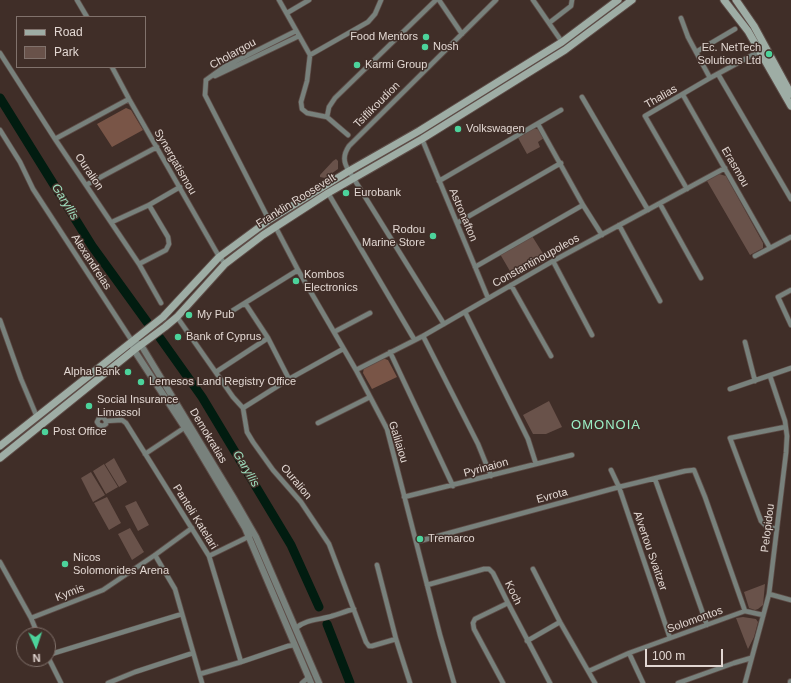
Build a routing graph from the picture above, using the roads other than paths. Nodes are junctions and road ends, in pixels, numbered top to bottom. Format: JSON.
{"nodes":[{"id":1,"x":77,"y":0,"type":"edge"},
{"id":2,"x":280,"y":0,"type":"edge"},
{"id":3,"x":309,"y":0,"type":"edge"},
{"id":4,"x":381,"y":0,"type":"edge"},
{"id":5,"x":436,"y":0,"type":"edge"},
{"id":6,"x":439,"y":0,"type":"edge"},
{"id":7,"x":496,"y":0,"type":"edge"},
{"id":8,"x":533,"y":0,"type":"edge"},
{"id":9,"x":572,"y":0,"type":"edge"},
{"id":10,"x":618,"y":0,"type":"edge"},
{"id":11,"x":632,"y":0,"type":"edge"},
{"id":12,"x":724,"y":0,"type":"edge"},
{"id":13,"x":736,"y":0,"type":"edge"},
{"id":14,"x":287,"y":13,"type":"junction"},
{"id":15,"x":86,"y":16,"type":"edge"},
{"id":16,"x":681,"y":18,"type":"dead end"},
{"id":17,"x":549,"y":23,"type":"junction"},
{"id":18,"x":735,"y":29,"type":"dead end"},
{"id":19,"x":298,"y":33,"type":"junction"},
{"id":20,"x":462,"y":34,"type":"junction"},
{"id":21,"x":562,"y":42,"type":"junction"},
{"id":22,"x":760,"y":51,"type":"junction"},
{"id":23,"x":696,"y":52,"type":"junction"},
{"id":24,"x":0,"y":53,"type":"edge"},
{"id":25,"x":310,"y":55,"type":"junction"},
{"id":26,"x":113,"y":68,"type":"edge"},
{"id":27,"x":718,"y":74,"type":"junction"},
{"id":28,"x":710,"y":78,"type":"junction"},
{"id":29,"x":791,"y":94,"type":"edge"},
{"id":30,"x":683,"y":95,"type":"junction"},
{"id":31,"x":582,"y":97,"type":"dead end"},
{"id":32,"x":129,"y":99,"type":"junction"},
{"id":33,"x":791,"y":106,"type":"edge"},
{"id":34,"x":561,"y":110,"type":"dead end"},
{"id":35,"x":327,"y":117,"type":"junction"},
{"id":36,"x":538,"y":124,"type":"junction"},
{"id":37,"x":0,"y":130,"type":"edge"},
{"id":38,"x":348,"y":135,"type":"dead end"},
{"id":39,"x":55,"y":139,"type":"junction"},
{"id":40,"x":422,"y":139,"type":"junction"},
{"id":41,"x":157,"y":146,"type":"junction"},
{"id":42,"x":561,"y":163,"type":"junction"},
{"id":43,"x":725,"y":168,"type":"junction"},
{"id":44,"x":349,"y":171,"type":"junction"},
{"id":45,"x":354,"y":179,"type":"junction"},
{"id":46,"x":439,"y":181,"type":"junction"},
{"id":47,"x":86,"y":185,"type":"junction"},
{"id":48,"x":180,"y":187,"type":"junction"},
{"id":49,"x":687,"y":189,"type":"junction"},
{"id":50,"x":328,"y":193,"type":"junction"},
{"id":51,"x":791,"y":199,"type":"edge"},
{"id":52,"x":149,"y":204,"type":"junction"},
{"id":53,"x":660,"y":204,"type":"junction"},
{"id":54,"x":583,"y":205,"type":"junction"},
{"id":55,"x":648,"y":210,"type":"junction"},
{"id":56,"x":270,"y":220,"type":"junction"},
{"id":57,"x":112,"y":222,"type":"junction"},
{"id":58,"x":457,"y":223,"type":"junction"},
{"id":59,"x":618,"y":225,"type":"junction"},
{"id":60,"x":275,"y":226,"type":"junction"},
{"id":61,"x":602,"y":235,"type":"junction"},
{"id":62,"x":791,"y":237,"type":"edge"},
{"id":63,"x":770,"y":248,"type":"junction"},
{"id":64,"x":756,"y":256,"type":"dead end"},
{"id":65,"x":219,"y":258,"type":"junction"},
{"id":66,"x":553,"y":261,"type":"junction"},
{"id":67,"x":139,"y":264,"type":"junction"},
{"id":68,"x":225,"y":264,"type":"junction"},
{"id":69,"x":475,"y":267,"type":"junction"},
{"id":70,"x":298,"y":270,"type":"junction"},
{"id":71,"x":701,"y":278,"type":"dead end"},
{"id":72,"x":511,"y":285,"type":"junction"},
{"id":73,"x":791,"y":290,"type":"edge"},
{"id":74,"x":488,"y":298,"type":"junction"},
{"id":75,"x":660,"y":301,"type":"dead end"},
{"id":76,"x":161,"y":303,"type":"dead end"},
{"id":77,"x":245,"y":303,"type":"junction"},
{"id":78,"x":232,"y":311,"type":"dead end"},
{"id":79,"x":465,"y":312,"type":"junction"},
{"id":80,"x":370,"y":313,"type":"dead end"},
{"id":81,"x":176,"y":317,"type":"junction"},
{"id":82,"x":0,"y":320,"type":"edge"},
{"id":83,"x":444,"y":324,"type":"junction"},
{"id":84,"x":791,"y":325,"type":"edge"},
{"id":85,"x":334,"y":332,"type":"junction"},
{"id":86,"x":592,"y":335,"type":"dead end"},
{"id":87,"x":423,"y":336,"type":"junction"},
{"id":88,"x":268,"y":338,"type":"junction"},
{"id":89,"x":414,"y":339,"type":"junction"},
{"id":90,"x":132,"y":341,"type":"junction"},
{"id":91,"x":745,"y":342,"type":"dead end"},
{"id":92,"x":141,"y":345,"type":"junction"},
{"id":93,"x":343,"y":349,"type":"junction"},
{"id":94,"x":134,"y":350,"type":"junction"},
{"id":95,"x":390,"y":352,"type":"junction"},
{"id":96,"x":551,"y":356,"type":"dead end"},
{"id":97,"x":791,"y":368,"type":"edge"},
{"id":98,"x":356,"y":370,"type":"junction"},
{"id":99,"x":216,"y":372,"type":"junction"},
{"id":100,"x":770,"y":376,"type":"junction"},
{"id":101,"x":290,"y":379,"type":"junction"},
{"id":102,"x":755,"y":381,"type":"junction"},
{"id":103,"x":730,"y":389,"type":"dead end"},
{"id":104,"x":370,"y":397,"type":"junction"},
{"id":105,"x":243,"y":408,"type":"junction"},
{"id":106,"x":37,"y":417,"type":"junction"},
{"id":107,"x":106,"y":421,"type":"dead end"},
{"id":108,"x":318,"y":423,"type":"dead end"},
{"id":109,"x":186,"y":425,"type":"junction"},
{"id":110,"x":785,"y":427,"type":"junction"},
{"id":111,"x":0,"y":446,"type":"edge"},
{"id":112,"x":145,"y":454,"type":"junction"},
{"id":113,"x":789,"y":454,"type":"edge"},
{"id":114,"x":572,"y":455,"type":"dead end"},
{"id":115,"x":0,"y":456,"type":"edge"},
{"id":116,"x":536,"y":464,"type":"junction"},
{"id":117,"x":611,"y":470,"type":"dead end"},
{"id":118,"x":491,"y":476,"type":"junction"},
{"id":119,"x":655,"y":479,"type":"junction"},
{"id":120,"x":453,"y":486,"type":"junction"},
{"id":121,"x":619,"y":487,"type":"junction"},
{"id":122,"x":404,"y":497,"type":"junction"},
{"id":123,"x":192,"y":528,"type":"junction"},
{"id":124,"x":777,"y":529,"type":"junction"},
{"id":125,"x":253,"y":537,"type":"junction"},
{"id":126,"x":416,"y":542,"type":"junction"},
{"id":127,"x":155,"y":555,"type":"junction"},
{"id":128,"x":209,"y":556,"type":"junction"},
{"id":129,"x":0,"y":562,"type":"edge"},
{"id":130,"x":377,"y":565,"type":"dead end"},
{"id":131,"x":533,"y":569,"type":"dead end"},
{"id":132,"x":427,"y":585,"type":"junction"},
{"id":133,"x":769,"y":594,"type":"junction"},
{"id":134,"x":791,"y":600,"type":"edge"},
{"id":135,"x":508,"y":603,"type":"junction"},
{"id":136,"x":354,"y":609,"type":"junction"},
{"id":137,"x":745,"y":611,"type":"junction"},
{"id":138,"x":182,"y":614,"type":"junction"},
{"id":139,"x":763,"y":615,"type":"junction"},
{"id":140,"x":31,"y":618,"type":"junction"},
{"id":141,"x":560,"y":622,"type":"junction"},
{"id":142,"x":707,"y":625,"type":"junction"},
{"id":143,"x":35,"y":627,"type":"edge"},
{"id":144,"x":296,"y":628,"type":"junction"},
{"id":145,"x":396,"y":638,"type":"junction"},
{"id":146,"x":670,"y":638,"type":"junction"},
{"id":147,"x":527,"y":641,"type":"junction"},
{"id":148,"x":295,"y":646,"type":"junction"},
{"id":149,"x":56,"y":653,"type":"edge"},
{"id":150,"x":193,"y":653,"type":"junction"},
{"id":151,"x":629,"y":653,"type":"junction"},
{"id":152,"x":752,"y":658,"type":"junction"},
{"id":153,"x":241,"y":662,"type":"junction"},
{"id":154,"x":53,"y":667,"type":"edge"},
{"id":155,"x":589,"y":671,"type":"junction"},
{"id":156,"x":200,"y":674,"type":"junction"},
{"id":157,"x":310,"y":680,"type":"edge"},
{"id":158,"x":61,"y":683,"type":"edge"},
{"id":159,"x":108,"y":683,"type":"edge"},
{"id":160,"x":202,"y":683,"type":"edge"},
{"id":161,"x":302,"y":683,"type":"edge"},
{"id":162,"x":319,"y":683,"type":"edge"},
{"id":163,"x":410,"y":683,"type":"edge"},
{"id":164,"x":453,"y":683,"type":"edge"},
{"id":165,"x":503,"y":683,"type":"edge"},
{"id":166,"x":550,"y":683,"type":"edge"},
{"id":167,"x":595,"y":683,"type":"edge"},
{"id":168,"x":643,"y":683,"type":"edge"},
{"id":169,"x":678,"y":683,"type":"edge"},
{"id":170,"x":745,"y":683,"type":"edge"}],
"edges":[{"from":1,"to":15,"type":"street"},
{"from":2,"to":14,"type":"street"},
{"from":3,"to":14,"type":"street"},
{"from":4,"to":25,"type":"street"},
{"from":5,"to":35,"type":"street"},
{"from":6,"to":20,"type":"street"},
{"from":7,"to":20,"type":"street","name":"Tsiflikoudion"},
{"from":8,"to":17,"type":"street"},
{"from":9,"to":17,"type":"street"},
{"from":10,"to":21,"type":"main road","name":"Franklin Roosevelt"},
{"from":11,"to":40,"type":"main road","name":"Franklin Roosevelt"},
{"from":12,"to":22,"type":"main road"},
{"from":13,"to":29,"type":"main road"},
{"from":14,"to":19,"type":"street"},
{"from":16,"to":23,"type":"street"},
{"from":17,"to":21,"type":"street"},
{"from":18,"to":23,"type":"street"},
{"from":19,"to":25,"type":"street"},
{"from":19,"to":56,"type":"street","name":"Cholargou"},
{"from":20,"to":44,"type":"street","name":"Tsiflikoudion"},
{"from":21,"to":44,"type":"main road","name":"Franklin Roosevelt"},
{"from":22,"to":27,"type":"street","name":"Thalias"},
{"from":22,"to":33,"type":"main road"},
{"from":23,"to":28,"type":"street"},
{"from":24,"to":39,"type":"street","name":"Ouralion"},
{"from":25,"to":35,"type":"street"},
{"from":26,"to":32,"type":"street","name":"Synergatismou"},
{"from":27,"to":28,"type":"street","name":"Thalias"},
{"from":27,"to":51,"type":"street"},
{"from":28,"to":30,"type":"street","name":"Thalias"},
{"from":30,"to":43,"type":"street","name":"Erasmou"},
{"from":30,"to":49,"type":"street","name":"Thalias"},
{"from":31,"to":55,"type":"street"},
{"from":32,"to":39,"type":"street"},
{"from":32,"to":41,"type":"street","name":"Synergatismou"},
{"from":34,"to":36,"type":"street"},
{"from":35,"to":38,"type":"street"},
{"from":36,"to":42,"type":"street"},
{"from":36,"to":46,"type":"street"},
{"from":37,"to":90,"type":"street","name":"Alexandreias"},
{"from":39,"to":47,"type":"street","name":"Ouralion"},
{"from":40,"to":45,"type":"main road","name":"Franklin Roosevelt"},
{"from":40,"to":46,"type":"street","name":"Astronafton"},
{"from":41,"to":47,"type":"street"},
{"from":41,"to":48,"type":"street","name":"Synergatismou"},
{"from":42,"to":54,"type":"street"},
{"from":42,"to":58,"type":"street"},
{"from":43,"to":49,"type":"street","name":"Constantinoupoleos"},
{"from":43,"to":63,"type":"street","name":"Erasmou"},
{"from":44,"to":45,"type":"street","name":"Tsiflikoudion"},
{"from":44,"to":56,"type":"main road","name":"Franklin Roosevelt"},
{"from":45,"to":50,"type":"main road","name":"Franklin Roosevelt"},
{"from":45,"to":83,"type":"street","name":"Tsiflikoudion"},
{"from":46,"to":58,"type":"street","name":"Astronafton"},
{"from":47,"to":57,"type":"street","name":"Ouralion"},
{"from":48,"to":52,"type":"street"},
{"from":48,"to":65,"type":"street","name":"Synergatismou"},
{"from":49,"to":53,"type":"street","name":"Constantinoupoleos"},
{"from":50,"to":60,"type":"main road","name":"Franklin Roosevelt"},
{"from":50,"to":89,"type":"street"},
{"from":52,"to":57,"type":"street"},
{"from":52,"to":67,"type":"street"},
{"from":53,"to":55,"type":"street","name":"Constantinoupoleos"},
{"from":53,"to":71,"type":"street"},
{"from":54,"to":61,"type":"street"},
{"from":54,"to":69,"type":"street"},
{"from":55,"to":59,"type":"street","name":"Constantinoupoleos"},
{"from":56,"to":65,"type":"main road","name":"Franklin Roosevelt"},
{"from":57,"to":67,"type":"street","name":"Ouralion"},
{"from":58,"to":69,"type":"street","name":"Astronafton"},
{"from":59,"to":61,"type":"street","name":"Constantinoupoleos"},
{"from":59,"to":75,"type":"street"},
{"from":60,"to":68,"type":"main road","name":"Franklin Roosevelt"},
{"from":60,"to":70,"type":"street","name":"Galilaiou"},
{"from":61,"to":66,"type":"street","name":"Constantinoupoleos"},
{"from":62,"to":63,"type":"street"},
{"from":63,"to":64,"type":"street"},
{"from":65,"to":68,"type":"street","name":"Synergatismou"},
{"from":65,"to":90,"type":"main road","name":"Franklin Roosevelt"},
{"from":66,"to":72,"type":"street","name":"Constantinoupoleos"},
{"from":66,"to":86,"type":"street"},
{"from":67,"to":76,"type":"street","name":"Ouralion"},
{"from":68,"to":81,"type":"main road","name":"Franklin Roosevelt"},
{"from":69,"to":74,"type":"street","name":"Astronafton"},
{"from":70,"to":77,"type":"street"},
{"from":70,"to":85,"type":"street","name":"Galilaiou"},
{"from":72,"to":74,"type":"street","name":"Constantinoupoleos"},
{"from":72,"to":96,"type":"street"},
{"from":73,"to":84,"type":"street"},
{"from":74,"to":79,"type":"street","name":"Constantinoupoleos"},
{"from":77,"to":78,"type":"street"},
{"from":77,"to":88,"type":"street"},
{"from":79,"to":83,"type":"street","name":"Constantinoupoleos"},
{"from":79,"to":116,"type":"street"},
{"from":80,"to":85,"type":"street"},
{"from":81,"to":92,"type":"main road","name":"Franklin Roosevelt"},
{"from":81,"to":99,"type":"street"},
{"from":82,"to":106,"type":"street"},
{"from":83,"to":87,"type":"street","name":"Constantinoupoleos"},
{"from":85,"to":93,"type":"street","name":"Galilaiou"},
{"from":87,"to":89,"type":"street","name":"Constantinoupoleos"},
{"from":87,"to":118,"type":"street"},
{"from":88,"to":99,"type":"street"},
{"from":88,"to":101,"type":"street"},
{"from":89,"to":95,"type":"street","name":"Constantinoupoleos"},
{"from":90,"to":92,"type":"street"},
{"from":90,"to":94,"type":"street","name":"Demokratias"},
{"from":90,"to":106,"type":"main road","name":"Franklin Roosevelt"},
{"from":91,"to":102,"type":"street"},
{"from":92,"to":94,"type":"main road","name":"Franklin Roosevelt"},
{"from":92,"to":109,"type":"street","name":"Demokratias"},
{"from":93,"to":98,"type":"street","name":"Galilaiou"},
{"from":93,"to":101,"type":"street"},
{"from":94,"to":109,"type":"street","name":"Demokratias"},
{"from":94,"to":115,"type":"main road","name":"Franklin Roosevelt"},
{"from":95,"to":98,"type":"street","name":"Constantinoupoleos"},
{"from":95,"to":120,"type":"street"},
{"from":97,"to":100,"type":"street"},
{"from":98,"to":104,"type":"street","name":"Galilaiou"},
{"from":99,"to":105,"type":"street"},
{"from":100,"to":102,"type":"street"},
{"from":100,"to":110,"type":"street","name":"Pelopidou"},
{"from":101,"to":105,"type":"street"},
{"from":102,"to":103,"type":"street"},
{"from":104,"to":108,"type":"street"},
{"from":104,"to":122,"type":"street","name":"Galilaiou"},
{"from":105,"to":136,"type":"street","name":"Ouralion"},
{"from":106,"to":111,"type":"main road","name":"Franklin Roosevelt"},
{"from":107,"to":112,"type":"street","name":"Panteli Katelari"},
{"from":109,"to":112,"type":"street"},
{"from":109,"to":125,"type":"street","name":"Demokratias"},
{"from":110,"to":113,"type":"street","name":"Pelopidou"},
{"from":110,"to":124,"type":"street"},
{"from":112,"to":123,"type":"street","name":"Panteli Katelari"},
{"from":113,"to":124,"type":"street","name":"Pelopidou"},
{"from":114,"to":116,"type":"street","name":"Pyrinaion"},
{"from":116,"to":118,"type":"street","name":"Pyrinaion"},
{"from":117,"to":121,"type":"street","name":"Alvertou Svaitzer"},
{"from":118,"to":120,"type":"street","name":"Pyrinaion"},
{"from":119,"to":121,"type":"street","name":"Evrota"},
{"from":119,"to":137,"type":"street","name":"Evrota"},
{"from":119,"to":142,"type":"street"},
{"from":120,"to":122,"type":"street","name":"Pyrinaion"},
{"from":121,"to":126,"type":"street","name":"Evrota"},
{"from":121,"to":146,"type":"street","name":"Alvertou Svaitzer"},
{"from":122,"to":126,"type":"street","name":"Galilaiou"},
{"from":123,"to":127,"type":"street","name":"Kymis"},
{"from":123,"to":128,"type":"street","name":"Panteli Katelari"},
{"from":124,"to":133,"type":"street","name":"Pelopidou"},
{"from":125,"to":128,"type":"street"},
{"from":125,"to":144,"type":"street","name":"Demokratias"},
{"from":125,"to":148,"type":"street","name":"Demokratias"},
{"from":126,"to":132,"type":"street","name":"Galilaiou"},
{"from":127,"to":138,"type":"street"},
{"from":127,"to":140,"type":"street","name":"Kymis"},
{"from":128,"to":153,"type":"street","name":"Panteli Katelari"},
{"from":129,"to":140,"type":"street"},
{"from":130,"to":145,"type":"street"},
{"from":131,"to":141,"type":"street"},
{"from":132,"to":135,"type":"street","name":"Koch"},
{"from":132,"to":164,"type":"street","name":"Galilaiou"},
{"from":133,"to":134,"type":"street"},
{"from":133,"to":139,"type":"street","name":"Pelopidou"},
{"from":135,"to":147,"type":"street","name":"Koch"},
{"from":135,"to":165,"type":"street"},
{"from":136,"to":144,"type":"street"},
{"from":136,"to":145,"type":"street","name":"Ouralion"},
{"from":137,"to":139,"type":"street"},
{"from":137,"to":142,"type":"street","name":"Solomontos"},
{"from":138,"to":149,"type":"street"},
{"from":138,"to":150,"type":"street"},
{"from":139,"to":152,"type":"street","name":"Pelopidou"},
{"from":140,"to":143,"type":"street"},
{"from":141,"to":147,"type":"street"},
{"from":141,"to":155,"type":"street"},
{"from":142,"to":146,"type":"street","name":"Solomontos"},
{"from":144,"to":162,"type":"street","name":"Demokratias"},
{"from":145,"to":163,"type":"street"},
{"from":146,"to":151,"type":"street","name":"Solomontos"},
{"from":147,"to":166,"type":"street","name":"Koch"},
{"from":148,"to":153,"type":"street"},
{"from":148,"to":157,"type":"street","name":"Demokratias"},
{"from":150,"to":156,"type":"street"},
{"from":150,"to":159,"type":"street"},
{"from":151,"to":155,"type":"street","name":"Solomontos"},
{"from":151,"to":168,"type":"street"},
{"from":152,"to":169,"type":"street"},
{"from":152,"to":170,"type":"street","name":"Pelopidou"},
{"from":153,"to":156,"type":"street"},
{"from":154,"to":158,"type":"street"},
{"from":155,"to":167,"type":"street"},
{"from":156,"to":160,"type":"street"},
{"from":157,"to":161,"type":"street"}]}
